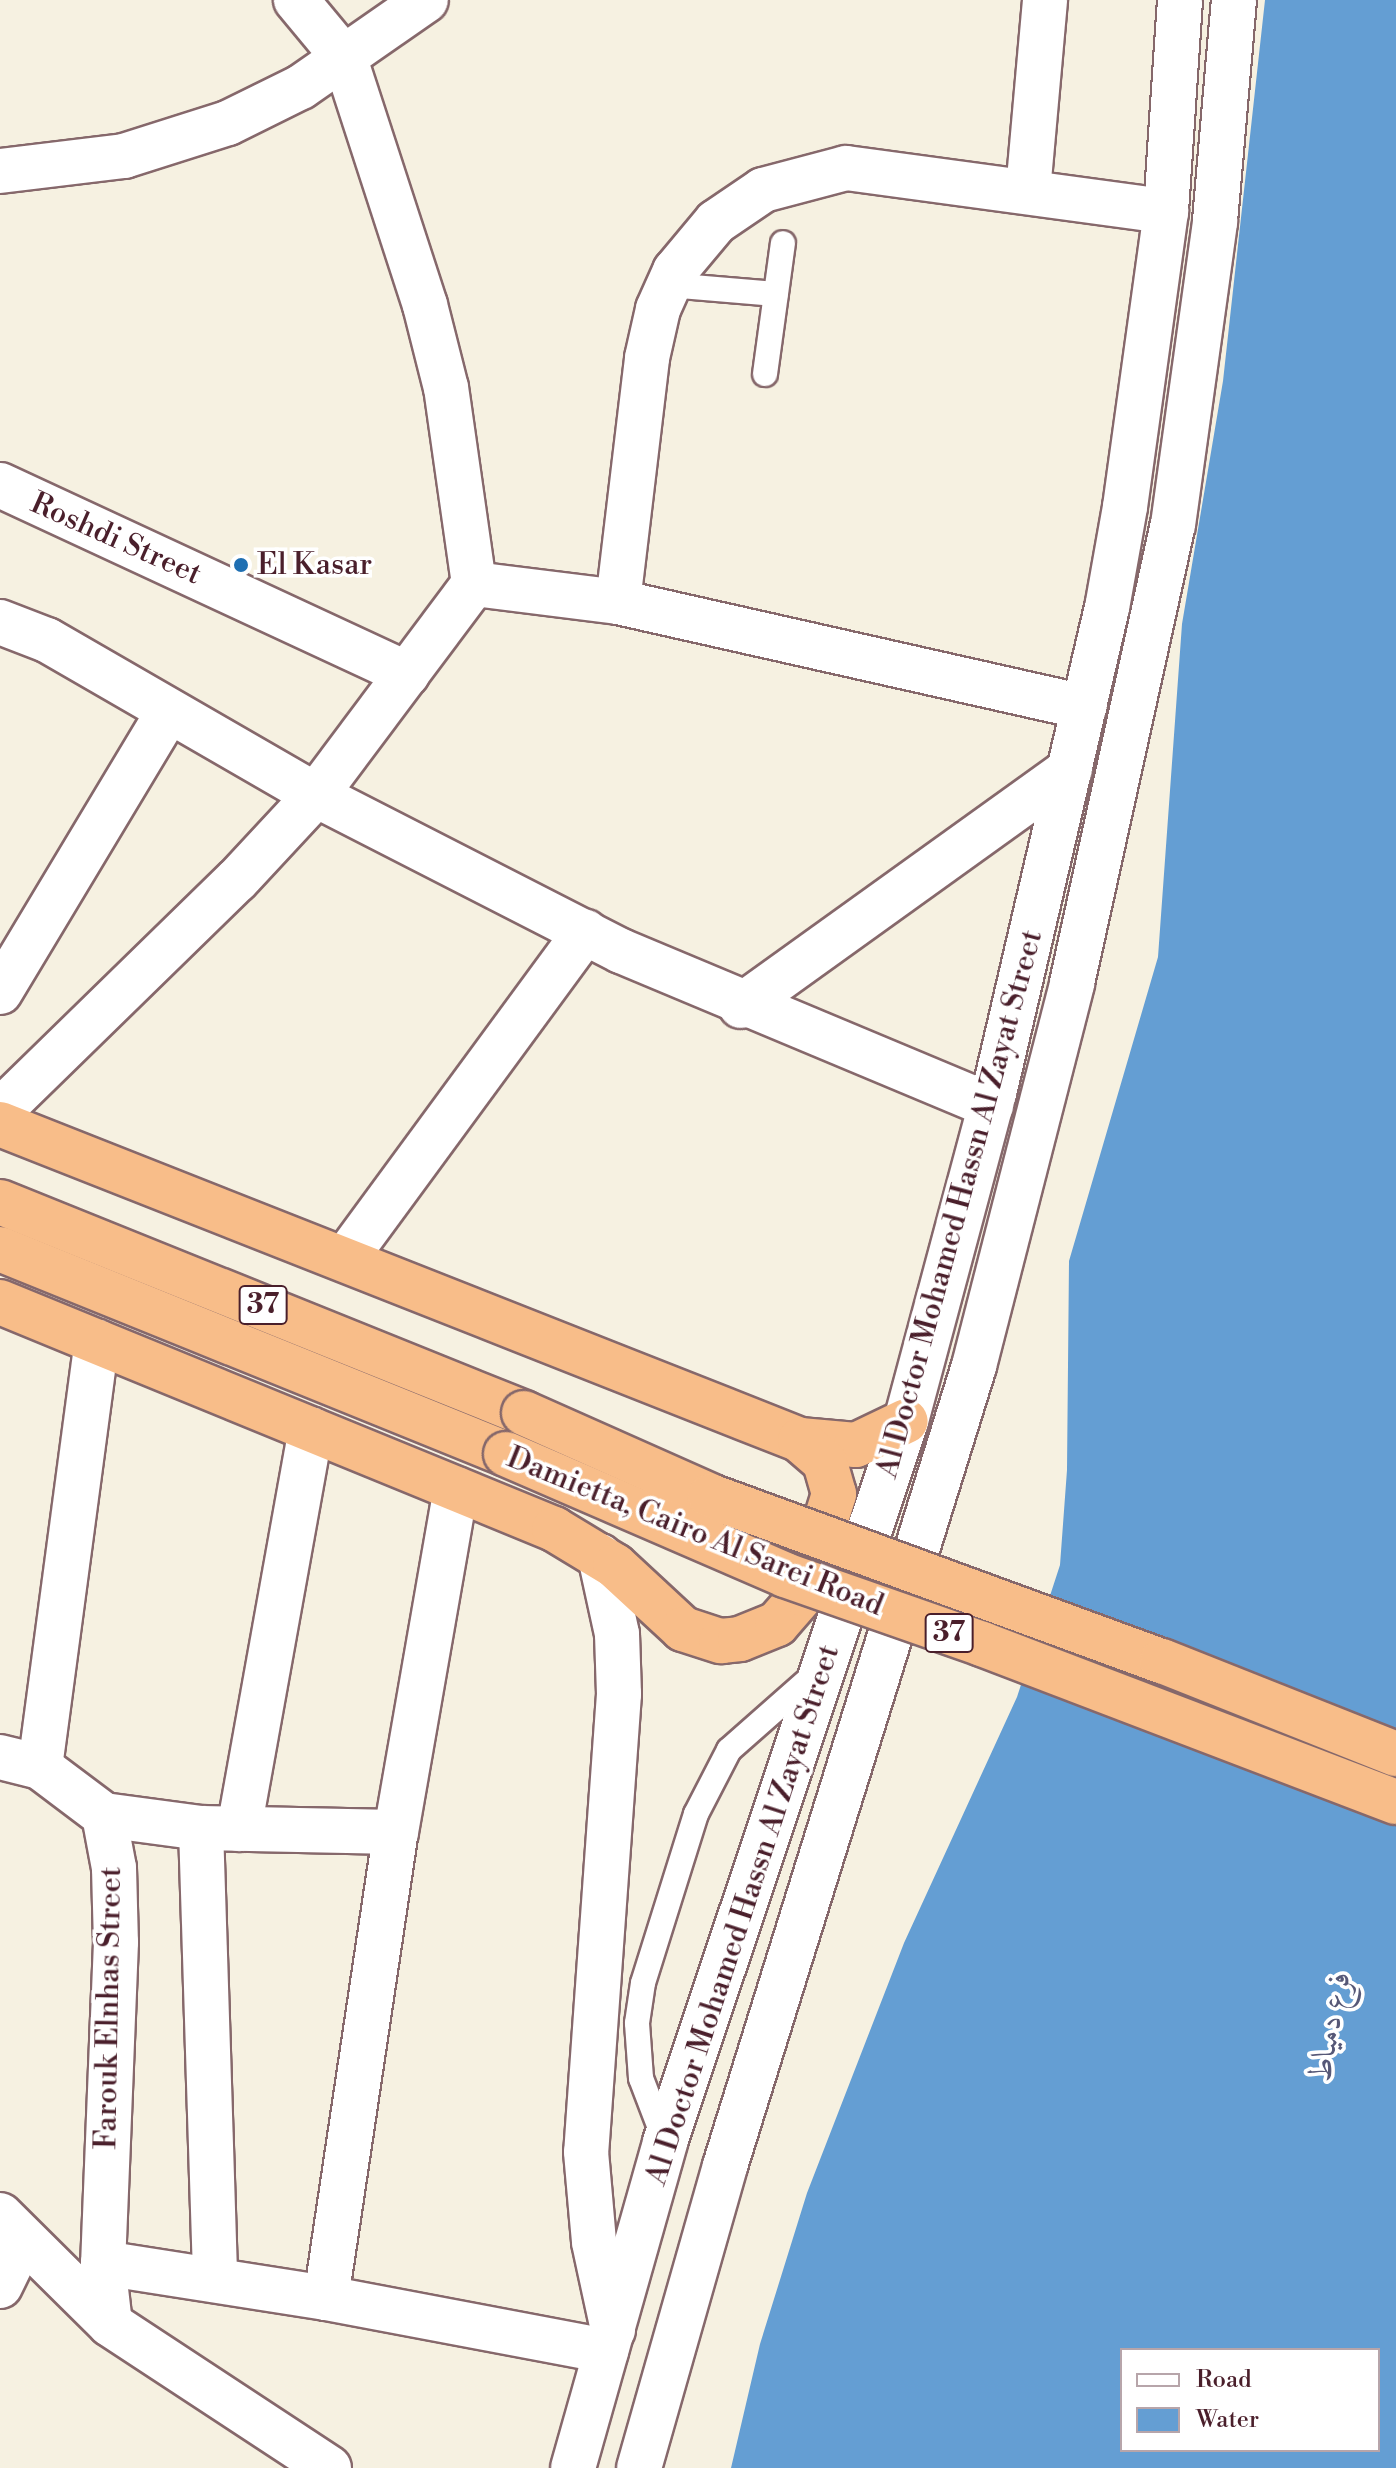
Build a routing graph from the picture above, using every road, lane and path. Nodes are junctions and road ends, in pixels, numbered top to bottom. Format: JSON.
{"nodes":[{"id":1,"x":296,"y":0,"type":"edge"},
{"id":2,"x":426,"y":0,"type":"edge"},
{"id":3,"x":1045,"y":0,"type":"edge"},
{"id":4,"x":1180,"y":0,"type":"edge"},
{"id":5,"x":1234,"y":0,"type":"edge"},
{"id":6,"x":345,"y":59,"type":"junction"},
{"id":7,"x":0,"y":171,"type":"edge"},
{"id":8,"x":1028,"y":191,"type":"junction"},
{"id":9,"x":1166,"y":211,"type":"junction"},
{"id":10,"x":783,"y":243,"type":"dead end"},
{"id":11,"x":669,"y":285,"type":"junction"},
{"id":12,"x":776,"y":294,"type":"junction"},
{"id":13,"x":765,"y":374,"type":"dead end"},
{"id":14,"x":0,"y":485,"type":"edge"},
{"id":15,"x":474,"y":584,"type":"junction"},
{"id":16,"x":618,"y":602,"type":"junction"},
{"id":17,"x":0,"y":622,"type":"edge"},
{"id":18,"x":407,"y":674,"type":"junction"},
{"id":19,"x":1084,"y":707,"type":"junction"},
{"id":20,"x":167,"y":714,"type":"junction"},
{"id":21,"x":1070,"y":770,"type":"junction"},
{"id":22,"x":316,"y":795,"type":"junction"},
{"id":23,"x":585,"y":932,"type":"junction"},
{"id":24,"x":0,"y":992,"type":"edge"},
{"id":25,"x":741,"y":1006,"type":"junction"},
{"id":26,"x":4,"y":1102,"type":"edge"},
{"id":27,"x":991,"y":1106,"type":"junction"},
{"id":28,"x":0,"y":1202,"type":"edge"},
{"id":29,"x":0,"y":1249,"type":"edge"},
{"id":30,"x":345,"y":1259,"type":"junction"},
{"id":31,"x":0,"y":1302,"type":"edge"},
{"id":32,"x":97,"y":1342,"type":"junction"},
{"id":33,"x":906,"y":1421,"type":"junction"},
{"id":34,"x":311,"y":1429,"type":"junction"},
{"id":35,"x":800,"y":1440,"type":"junction"},
{"id":36,"x":456,"y":1489,"type":"junction"},
{"id":37,"x":600,"y":1556,"type":"junction"},
{"id":38,"x":827,"y":1661,"type":"junction"},
{"id":39,"x":1396,"y":1754,"type":"edge"},
{"id":40,"x":20,"y":1762,"type":"edge"},
{"id":41,"x":1396,"y":1802,"type":"edge"},
{"id":42,"x":104,"y":1815,"type":"junction"},
{"id":43,"x":220,"y":1829,"type":"junction"},
{"id":44,"x":396,"y":1832,"type":"junction"},
{"id":45,"x":665,"y":2142,"type":"junction"},
{"id":46,"x":12,"y":2227,"type":"edge"},
{"id":47,"x":103,"y":2263,"type":"junction"},
{"id":48,"x":215,"y":2280,"type":"junction"},
{"id":49,"x":0,"y":2286,"type":"edge"},
{"id":50,"x":326,"y":2298,"type":"junction"},
{"id":51,"x":110,"y":2324,"type":"junction"},
{"id":52,"x":609,"y":2341,"type":"junction"},
{"id":53,"x":329,"y":2468,"type":"edge"},
{"id":54,"x":573,"y":2468,"type":"edge"},
{"id":55,"x":639,"y":2468,"type":"edge"}],
"edges":[{"from":1,"to":6,"type":"street"},
{"from":2,"to":6,"type":"street"},
{"from":3,"to":8,"type":"street"},
{"from":4,"to":9,"type":"street","name":"Al Doctor Mohamed Hassn Al Zayat Street"},
{"from":5,"to":55,"type":"street","name":"Al Doctor Mohamed Hassn Al Zayat Street"},
{"from":6,"to":7,"type":"street"},
{"from":6,"to":15,"type":"street"},
{"from":8,"to":9,"type":"street"},
{"from":8,"to":11,"type":"street"},
{"from":9,"to":19,"type":"street","name":"Al Doctor Mohamed Hassn Al Zayat Street"},
{"from":10,"to":12,"type":"lane"},
{"from":11,"to":12,"type":"lane"},
{"from":11,"to":16,"type":"street"},
{"from":12,"to":13,"type":"lane"},
{"from":14,"to":18,"type":"street","name":"Roshdi Street"},
{"from":15,"to":16,"type":"street"},
{"from":15,"to":18,"type":"street"},
{"from":16,"to":19,"type":"street"},
{"from":17,"to":20,"type":"street"},
{"from":18,"to":22,"type":"street"},
{"from":19,"to":21,"type":"street","name":"Al Doctor Mohamed Hassn Al Zayat Street"},
{"from":20,"to":22,"type":"street"},
{"from":20,"to":24,"type":"street"},
{"from":21,"to":25,"type":"street"},
{"from":21,"to":27,"type":"street","name":"Al Doctor Mohamed Hassn Al Zayat Street"},
{"from":22,"to":23,"type":"street"},
{"from":22,"to":26,"type":"street"},
{"from":23,"to":25,"type":"street"},
{"from":23,"to":30,"type":"street"},
{"from":25,"to":27,"type":"street"},
{"from":26,"to":30,"type":"highway"},
{"from":27,"to":33,"type":"street","name":"Al Doctor Mohamed Hassn Al Zayat Street"},
{"from":28,"to":39,"type":"highway","name":"Damietta, Cairo Al Sarei Road","number":"37","bridge":true},
{"from":29,"to":41,"type":"highway","name":"Damietta, Cairo Al Sarei Road","number":"37","bridge":true},
{"from":30,"to":35,"type":"highway"},
{"from":31,"to":32,"type":"highway"},
{"from":32,"to":34,"type":"highway"},
{"from":32,"to":40,"type":"street"},
{"from":33,"to":35,"type":"highway"},
{"from":33,"to":38,"type":"street","name":"Al Doctor Mohamed Hassn Al Zayat Street"},
{"from":34,"to":36,"type":"highway"},
{"from":34,"to":43,"type":"street"},
{"from":35,"to":37,"type":"highway"},
{"from":36,"to":37,"type":"highway"},
{"from":36,"to":44,"type":"street"},
{"from":37,"to":52,"type":"street"},
{"from":38,"to":45,"type":"street","name":"Al Doctor Mohamed Hassn Al Zayat Street"},
{"from":38,"to":45,"type":"lane"},
{"from":40,"to":42,"type":"street"},
{"from":42,"to":43,"type":"street"},
{"from":42,"to":47,"type":"street","name":"Farouk Elnhas Street"},
{"from":43,"to":44,"type":"street"},
{"from":43,"to":48,"type":"street"},
{"from":44,"to":50,"type":"street"},
{"from":45,"to":52,"type":"street","name":"Al Doctor Mohamed Hassn Al Zayat Street"},
{"from":46,"to":49,"type":"street"},
{"from":46,"to":51,"type":"street"},
{"from":47,"to":48,"type":"street"},
{"from":47,"to":51,"type":"street","name":"Farouk Elnhas Street"},
{"from":48,"to":50,"type":"street"},
{"from":50,"to":52,"type":"street"},
{"from":51,"to":53,"type":"street"},
{"from":52,"to":54,"type":"street","name":"Al Doctor Mohamed Hassn Al Zayat Street"}]}
